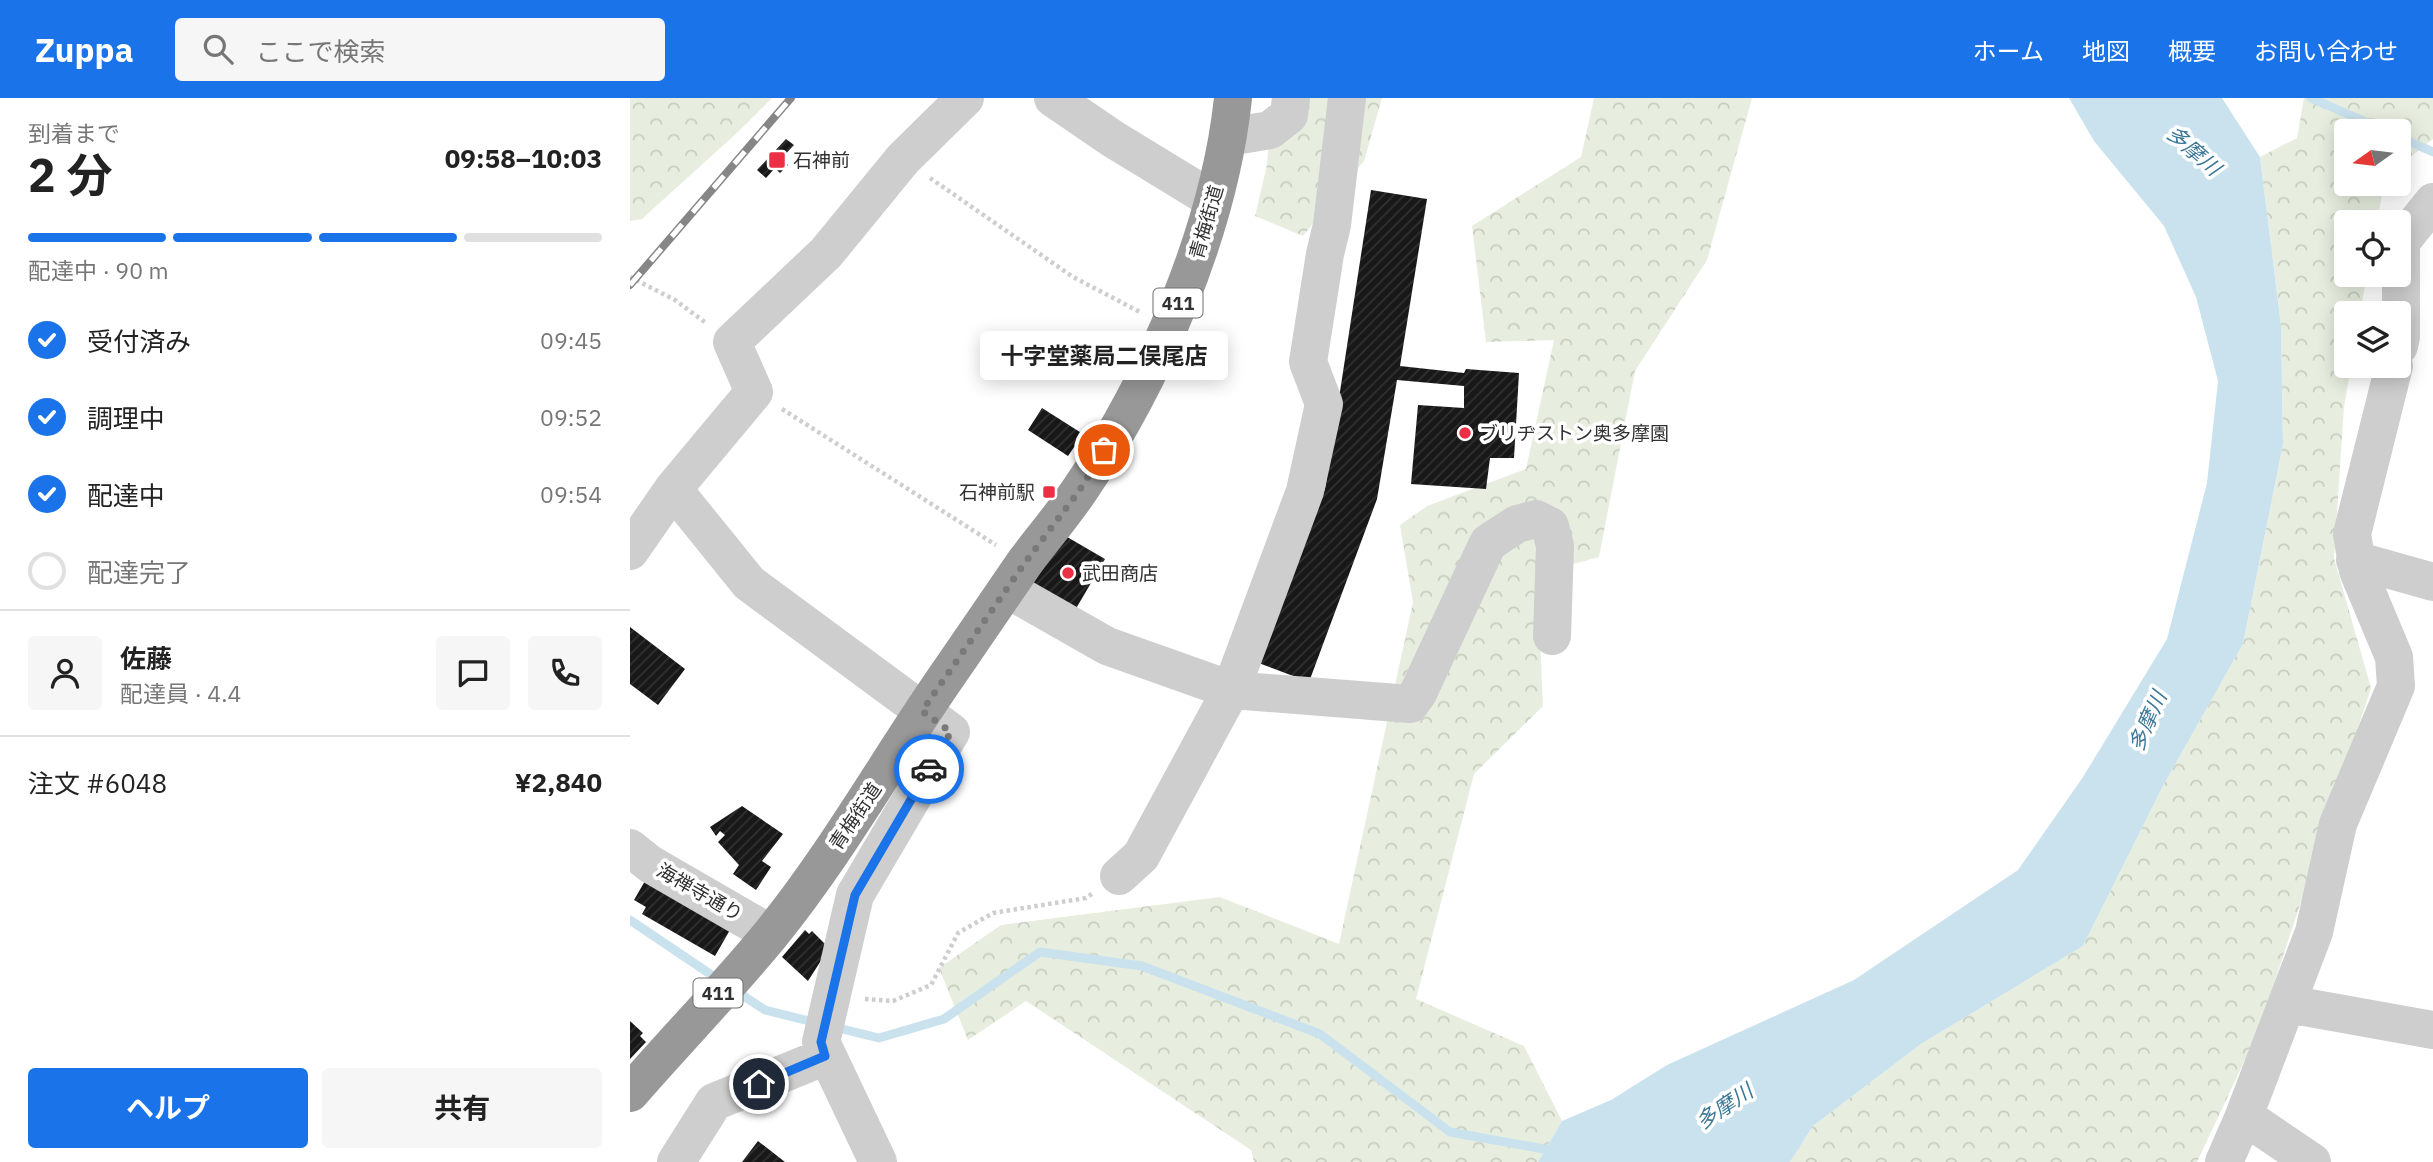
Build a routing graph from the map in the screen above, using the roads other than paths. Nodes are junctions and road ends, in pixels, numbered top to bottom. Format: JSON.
{"nodes":[{"id":1,"x":965,"y":98,"type":"edge"},
{"id":2,"x":1054,"y":98,"type":"edge"},
{"id":3,"x":1233,"y":98,"type":"edge"},
{"id":4,"x":1291,"y":98,"type":"edge"},
{"id":5,"x":1347,"y":98,"type":"edge"},
{"id":6,"x":1229,"y":137,"type":"junction"},
{"id":7,"x":1213,"y":200,"type":"junction"},
{"id":8,"x":2433,"y":202,"type":"edge"},
{"id":9,"x":2402,"y":301,"type":"edge"},
{"id":10,"x":2391,"y":378,"type":"edge"},
{"id":11,"x":673,"y":489,"type":"junction"},
{"id":12,"x":630,"y":551,"type":"edge"},
{"id":13,"x":2355,"y":560,"type":"junction"},
{"id":14,"x":1016,"y":576,"type":"junction"},
{"id":15,"x":2433,"y":582,"type":"edge"},
{"id":16,"x":1552,"y":636,"type":"dead end"},
{"id":17,"x":1231,"y":690,"type":"junction"},
{"id":18,"x":922,"y":711,"type":"junction"},
{"id":19,"x":630,"y":849,"type":"edge"},
{"id":20,"x":1119,"y":876,"type":"road end"},
{"id":21,"x":771,"y":934,"type":"junction"},
{"id":22,"x":2287,"y":1004,"type":"junction"},
{"id":23,"x":2433,"y":1030,"type":"edge"},
{"id":24,"x":823,"y":1049,"type":"junction"},
{"id":25,"x":630,"y":1093,"type":"edge"},
{"id":26,"x":2244,"y":1116,"type":"junction"},
{"id":27,"x":676,"y":1162,"type":"edge"},
{"id":28,"x":878,"y":1162,"type":"edge"},
{"id":29,"x":2224,"y":1162,"type":"edge"},
{"id":30,"x":2312,"y":1162,"type":"edge"}],
"edges":[{"from":1,"to":11,"type":"street"},
{"from":2,"to":7,"type":"street"},
{"from":3,"to":6,"type":"highway","name":"青梅街道","number":"411"},
{"from":4,"to":6,"type":"street"},
{"from":5,"to":17,"type":"street"},
{"from":6,"to":7,"type":"highway","name":"青梅街道","number":"411"},
{"from":7,"to":14,"type":"highway","name":"青梅街道","number":"411"},
{"from":8,"to":9,"type":"street"},
{"from":10,"to":13,"type":"street"},
{"from":11,"to":12,"type":"street"},
{"from":11,"to":18,"type":"street"},
{"from":13,"to":15,"type":"street"},
{"from":13,"to":22,"type":"street"},
{"from":14,"to":17,"type":"street"},
{"from":14,"to":18,"type":"highway","name":"青梅街道","number":"411"},
{"from":16,"to":17,"type":"street"},
{"from":17,"to":20,"type":"street"},
{"from":18,"to":21,"type":"highway","name":"青梅街道","number":"411"},
{"from":18,"to":24,"type":"street"},
{"from":19,"to":21,"type":"street","name":"海禅寺通り"},
{"from":21,"to":25,"type":"highway","name":"青梅街道","number":"411"},
{"from":22,"to":23,"type":"street"},
{"from":22,"to":26,"type":"street"},
{"from":24,"to":27,"type":"street"},
{"from":24,"to":28,"type":"street"},
{"from":26,"to":29,"type":"street"},
{"from":26,"to":30,"type":"street"}]}
